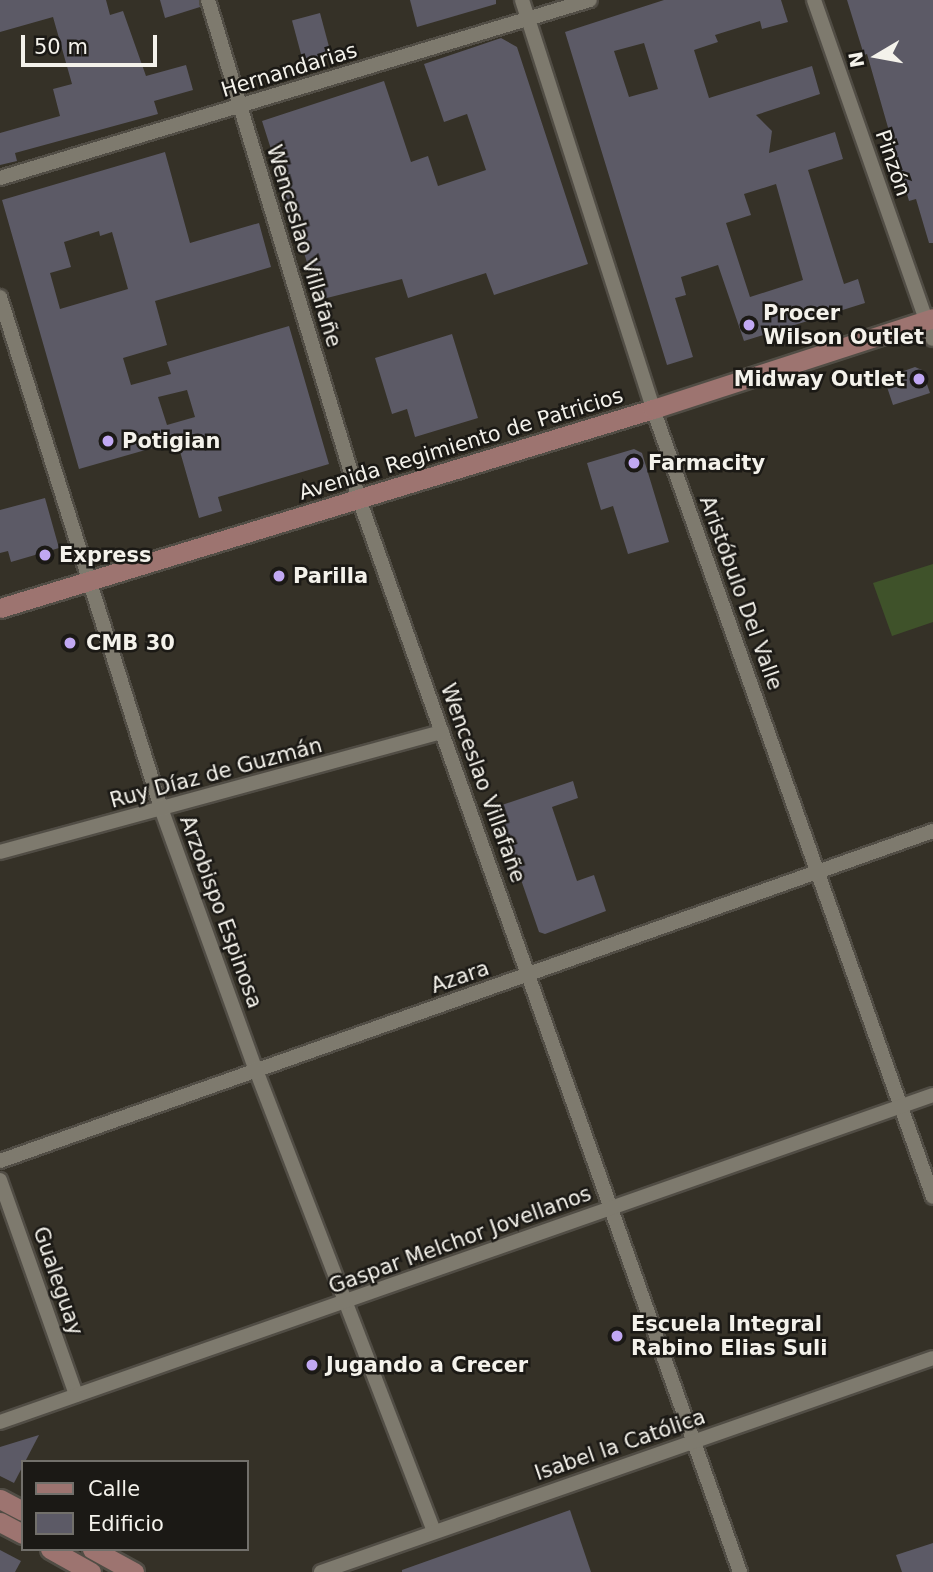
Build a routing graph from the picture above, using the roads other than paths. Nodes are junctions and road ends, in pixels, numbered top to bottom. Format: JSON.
{"nodes":[{"id":1,"x":208,"y":0,"type":"edge"},
{"id":2,"x":522,"y":0,"type":"edge"},
{"id":3,"x":590,"y":0,"type":"edge"},
{"id":4,"x":814,"y":0,"type":"edge"},
{"id":5,"x":528,"y":20,"type":"junction"},
{"id":6,"x":241,"y":107,"type":"junction"},
{"id":7,"x":0,"y":178,"type":"edge"},
{"id":8,"x":0,"y":296,"type":"edge"},
{"id":9,"x":930,"y":319,"type":"edge"},
{"id":10,"x":933,"y":339,"type":"edge"},
{"id":11,"x":653,"y":409,"type":"junction"},
{"id":12,"x":359,"y":499,"type":"junction"},
{"id":13,"x":87,"y":582,"type":"junction"},
{"id":14,"x":0,"y":607,"type":"edge"},
{"id":15,"x":442,"y":732,"type":"junction"},
{"id":16,"x":162,"y":811,"type":"junction"},
{"id":17,"x":933,"y":831,"type":"edge"},
{"id":18,"x":0,"y":852,"type":"edge"},
{"id":19,"x":819,"y":872,"type":"junction"},
{"id":20,"x":529,"y":975,"type":"junction"},
{"id":21,"x":256,"y":1070,"type":"junction"},
{"id":22,"x":933,"y":1095,"type":"edge"},
{"id":23,"x":900,"y":1106,"type":"junction"},
{"id":24,"x":0,"y":1161,"type":"edge"},
{"id":25,"x":0,"y":1180,"type":"edge"},
{"id":26,"x":933,"y":1197,"type":"edge"},
{"id":27,"x":612,"y":1208,"type":"junction"},
{"id":28,"x":346,"y":1304,"type":"junction"},
{"id":29,"x":933,"y":1358,"type":"edge"},
{"id":30,"x":76,"y":1395,"type":"junction"},
{"id":31,"x":0,"y":1422,"type":"edge"},
{"id":32,"x":694,"y":1442,"type":"junction"},
{"id":33,"x":0,"y":1499,"type":"edge"},
{"id":34,"x":21,"y":1510,"type":"edge"},
{"id":35,"x":0,"y":1522,"type":"edge"},
{"id":36,"x":434,"y":1531,"type":"junction"},
{"id":37,"x":21,"y":1533,"type":"edge"},
{"id":38,"x":54,"y":1551,"type":"edge"},
{"id":39,"x":96,"y":1551,"type":"edge"},
{"id":40,"x":91,"y":1572,"type":"edge"},
{"id":41,"x":134,"y":1572,"type":"edge"},
{"id":42,"x":321,"y":1572,"type":"edge"},
{"id":43,"x":740,"y":1572,"type":"edge"}],
"edges":[{"from":1,"to":6,"type":"street","name":"Wenceslao Villafañe"},
{"from":2,"to":5,"type":"street","name":"Aristóbulo Del Valle"},
{"from":3,"to":5,"type":"street","name":"Hernandarias"},
{"from":4,"to":9,"type":"street","name":"Pinzón"},
{"from":5,"to":6,"type":"street","name":"Hernandarias"},
{"from":5,"to":11,"type":"street","name":"Aristóbulo Del Valle"},
{"from":6,"to":7,"type":"street","name":"Hernandarias"},
{"from":6,"to":12,"type":"street","name":"Wenceslao Villafañe"},
{"from":8,"to":13,"type":"street","name":"Arzobispo Espinosa"},
{"from":9,"to":10,"type":"street","name":"Pinzón"},
{"from":9,"to":11,"type":"main road","name":"Avenida Regimiento de Patricios"},
{"from":11,"to":12,"type":"main road","name":"Avenida Regimiento de Patricios"},
{"from":11,"to":19,"type":"street","name":"Aristóbulo Del Valle"},
{"from":12,"to":13,"type":"main road","name":"Avenida Regimiento de Patricios"},
{"from":12,"to":15,"type":"street","name":"Wenceslao Villafañe"},
{"from":13,"to":14,"type":"main road","name":"Avenida Regimiento de Patricios"},
{"from":13,"to":16,"type":"street","name":"Arzobispo Espinosa"},
{"from":15,"to":16,"type":"street","name":"Ruy Díaz de Guzmán"},
{"from":15,"to":20,"type":"street","name":"Wenceslao Villafañe"},
{"from":16,"to":18,"type":"street","name":"Ruy Díaz de Guzmán"},
{"from":16,"to":21,"type":"street","name":"Arzobispo Espinosa"},
{"from":17,"to":19,"type":"street","name":"Azara"},
{"from":19,"to":20,"type":"street","name":"Azara"},
{"from":19,"to":23,"type":"street","name":"Aristóbulo Del Valle"},
{"from":20,"to":21,"type":"street","name":"Azara"},
{"from":20,"to":27,"type":"street","name":"Wenceslao Villafañe"},
{"from":21,"to":24,"type":"street","name":"Azara"},
{"from":21,"to":28,"type":"street","name":"Arzobispo Espinosa"},
{"from":22,"to":23,"type":"street","name":"Gaspar Melchor Jovellanos"},
{"from":23,"to":26,"type":"street","name":"Aristóbulo Del Valle"},
{"from":23,"to":27,"type":"street","name":"Gaspar Melchor Jovellanos"},
{"from":25,"to":30,"type":"street","name":"Gualeguay"},
{"from":27,"to":28,"type":"street","name":"Gaspar Melchor Jovellanos"},
{"from":27,"to":32,"type":"street","name":"Wenceslao Villafañe"},
{"from":28,"to":30,"type":"street","name":"Gaspar Melchor Jovellanos"},
{"from":28,"to":36,"type":"street","name":"Arzobispo Espinosa"},
{"from":29,"to":32,"type":"street","name":"Isabel la Católica"},
{"from":30,"to":31,"type":"street","name":"Gaspar Melchor Jovellanos"},
{"from":32,"to":36,"type":"street","name":"Isabel la Católica"},
{"from":32,"to":43,"type":"street","name":"Wenceslao Villafañe"},
{"from":33,"to":34,"type":"main road"},
{"from":35,"to":37,"type":"main road"},
{"from":36,"to":42,"type":"street","name":"Isabel la Católica"},
{"from":38,"to":40,"type":"main road"},
{"from":39,"to":41,"type":"main road"}]}
